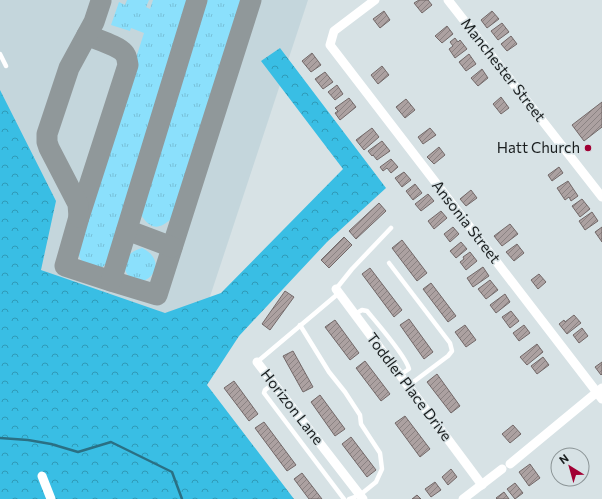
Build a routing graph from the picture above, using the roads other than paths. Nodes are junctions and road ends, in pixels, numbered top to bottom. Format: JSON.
{"nodes":[{"id":1,"x":375,"y":0,"type":"edge"},
{"id":2,"x":448,"y":0,"type":"edge"},
{"id":3,"x":0,"y":54,"type":"edge"},
{"id":4,"x":6,"y":66,"type":"dead end"},
{"id":5,"x":602,"y":197,"type":"edge"},
{"id":6,"x":391,"y":228,"type":"dead end"},
{"id":7,"x":389,"y":263,"type":"dead end"},
{"id":8,"x":338,"y":291,"type":"junction"},
{"id":9,"x":300,"y":325,"type":"junction"},
{"id":10,"x":257,"y":362,"type":"joint"},
{"id":11,"x":274,"y":383,"type":"junction"},
{"id":12,"x":408,"y":386,"type":"junction"},
{"id":13,"x":600,"y":393,"type":"edge"},
{"id":14,"x":42,"y":476,"type":"dead end"},
{"id":15,"x":482,"y":485,"type":"junction"},
{"id":16,"x":361,"y":497,"type":"edge"},
{"id":17,"x":51,"y":499,"type":"edge"},
{"id":18,"x":344,"y":499,"type":"edge"},
{"id":19,"x":349,"y":499,"type":"edge"},
{"id":20,"x":463,"y":499,"type":"edge"}],
"edges":[{"from":1,"to":13,"type":"street","name":"Ansonia Street"},
{"from":2,"to":5,"type":"street","name":"Manchester Street"},
{"from":3,"to":4,"type":"lane"},
{"from":6,"to":8,"type":"lane","name":"Horizon Lane"},
{"from":7,"to":12,"type":"lane"},
{"from":8,"to":9,"type":"lane","name":"Horizon Lane"},
{"from":8,"to":12,"type":"street","name":"Toddler Place Drive"},
{"from":9,"to":10,"type":"lane","name":"Horizon Lane"},
{"from":9,"to":16,"type":"lane"},
{"from":10,"to":11,"type":"street","name":"Horizon Lane"},
{"from":11,"to":16,"type":"street","name":"Horizon Lane"},
{"from":11,"to":18,"type":"lane"},
{"from":12,"to":15,"type":"street","name":"Toddler Place Drive"},
{"from":13,"to":15,"type":"street"},
{"from":14,"to":17,"type":"street"},
{"from":15,"to":20,"type":"street"},
{"from":16,"to":19,"type":"lane"}]}
